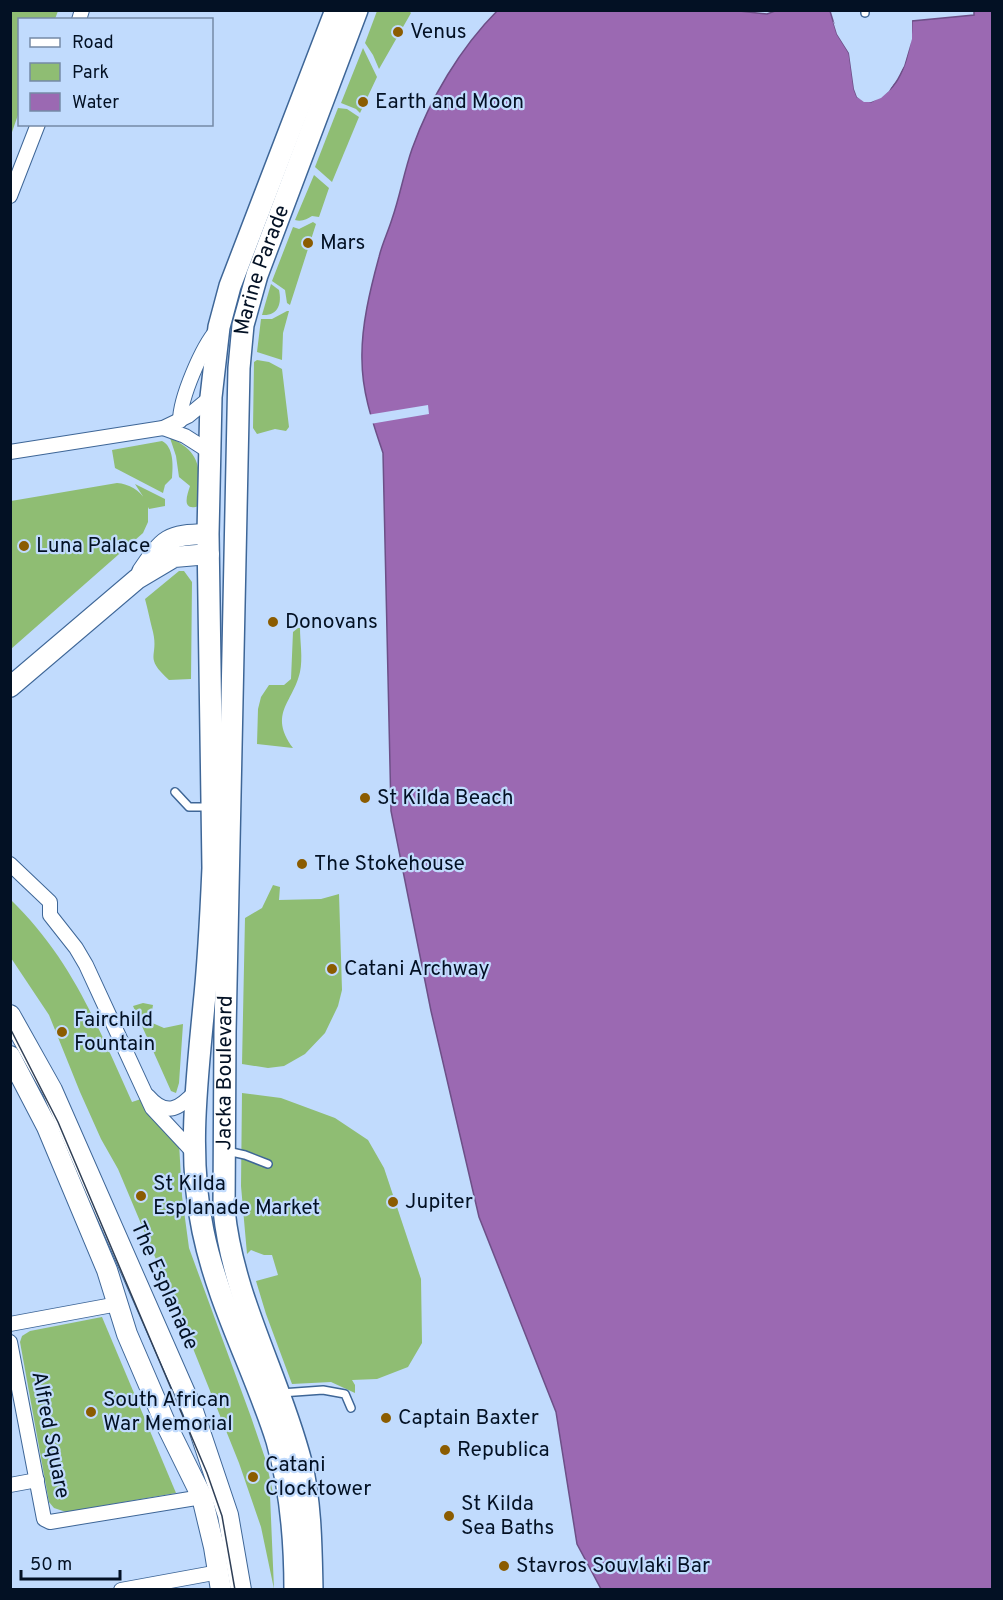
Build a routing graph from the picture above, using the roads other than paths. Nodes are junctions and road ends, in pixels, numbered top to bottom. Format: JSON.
{"nodes":[{"id":1,"x":336,"y":10,"type":"edge"},
{"id":2,"x":357,"y":10,"type":"edge"},
{"id":3,"x":37,"y":126,"type":"edge"},
{"id":4,"x":10,"y":195,"type":"edge"},
{"id":5,"x":219,"y":327,"type":"junction"},
{"id":6,"x":211,"y":397,"type":"junction"},
{"id":7,"x":180,"y":421,"type":"junction"},
{"id":8,"x":163,"y":428,"type":"junction"},
{"id":9,"x":10,"y":452,"type":"edge"},
{"id":10,"x":210,"y":452,"type":"junction"},
{"id":11,"x":209,"y":544,"type":"junction"},
{"id":12,"x":235,"y":544,"type":"junction"},
{"id":13,"x":10,"y":687,"type":"edge"},
{"id":14,"x":175,"y":792,"type":"dead end"},
{"id":15,"x":213,"y":807,"type":"junction"},
{"id":16,"x":10,"y":864,"type":"edge"},
{"id":17,"x":12,"y":1023,"type":"edge"},
{"id":18,"x":10,"y":1056,"type":"edge"},
{"id":19,"x":146,"y":1091,"type":"junction"},
{"id":20,"x":196,"y":1091,"type":"junction"},
{"id":21,"x":195,"y":1112,"type":"junction"},
{"id":22,"x":224,"y":1119,"type":"junction"},
{"id":23,"x":224,"y":1147,"type":"junction"},
{"id":24,"x":194,"y":1153,"type":"junction"},
{"id":25,"x":268,"y":1164,"type":"dead end"},
{"id":26,"x":141,"y":1295,"type":"junction"},
{"id":27,"x":118,"y":1304,"type":"junction"},
{"id":28,"x":10,"y":1324,"type":"edge"},
{"id":29,"x":10,"y":1342,"type":"edge"},
{"id":30,"x":15,"y":1389,"type":"edge"},
{"id":31,"x":279,"y":1394,"type":"junction"},
{"id":32,"x":351,"y":1408,"type":"dead end"},
{"id":33,"x":37,"y":1480,"type":"junction"},
{"id":34,"x":10,"y":1485,"type":"edge"},
{"id":35,"x":222,"y":1491,"type":"junction"},
{"id":36,"x":202,"y":1497,"type":"junction"},
{"id":37,"x":238,"y":1569,"type":"junction"},
{"id":38,"x":220,"y":1581,"type":"edge"},
{"id":39,"x":121,"y":1590,"type":"edge"},
{"id":40,"x":242,"y":1590,"type":"edge"},
{"id":41,"x":295,"y":1590,"type":"edge"},
{"id":42,"x":312,"y":1590,"type":"edge"}],
"edges":[{"from":1,"to":5,"type":"main road","name":"Marine Parade"},
{"from":2,"to":12,"type":"main road","name":"Marine Parade"},
{"from":3,"to":4,"type":"street"},
{"from":5,"to":6,"type":"main road","name":"Marine Parade"},
{"from":5,"to":7,"type":"street","name":"Marine Parade"},
{"from":6,"to":7,"type":"street"},
{"from":6,"to":10,"type":"main road","name":"Marine Parade"},
{"from":7,"to":8,"type":"street"},
{"from":8,"to":9,"type":"street"},
{"from":8,"to":10,"type":"street"},
{"from":10,"to":11,"type":"main road","name":"Marine Parade"},
{"from":11,"to":12,"type":"main road"},
{"from":11,"to":13,"type":"street"},
{"from":11,"to":15,"type":"main road","name":"Jacka Boulevard"},
{"from":12,"to":22,"type":"main road","name":"Jacka Boulevard"},
{"from":14,"to":15,"type":"lane"},
{"from":15,"to":20,"type":"main road","name":"Jacka Boulevard"},
{"from":16,"to":19,"type":"street"},
{"from":17,"to":26,"type":"street","name":"The Esplanade"},
{"from":18,"to":27,"type":"street"},
{"from":19,"to":20,"type":"street"},
{"from":19,"to":24,"type":"street"},
{"from":20,"to":21,"type":"main road","name":"Jacka Boulevard"},
{"from":21,"to":22,"type":"main road"},
{"from":21,"to":24,"type":"main road","name":"Jacka Boulevard"},
{"from":22,"to":23,"type":"main road","name":"Jacka Boulevard"},
{"from":23,"to":24,"type":"main road"},
{"from":23,"to":25,"type":"lane"},
{"from":23,"to":31,"type":"main road","name":"Jacka Boulevard"},
{"from":24,"to":41,"type":"main road","name":"Jacka Boulevard"},
{"from":26,"to":27,"type":"street"},
{"from":26,"to":35,"type":"street","name":"The Esplanade"},
{"from":27,"to":28,"type":"street"},
{"from":27,"to":36,"type":"street"},
{"from":29,"to":30,"type":"street","name":"Alfred Square"},
{"from":30,"to":33,"type":"street","name":"Alfred Square"},
{"from":31,"to":32,"type":"lane"},
{"from":31,"to":42,"type":"main road","name":"Jacka Boulevard"},
{"from":33,"to":34,"type":"street"},
{"from":33,"to":36,"type":"street","name":"Alfred Square"},
{"from":35,"to":36,"type":"street"},
{"from":35,"to":37,"type":"street","name":"The Esplanade"},
{"from":36,"to":38,"type":"street"},
{"from":37,"to":38,"type":"street"},
{"from":37,"to":40,"type":"street","name":"The Esplanade"},
{"from":38,"to":39,"type":"street"}]}
